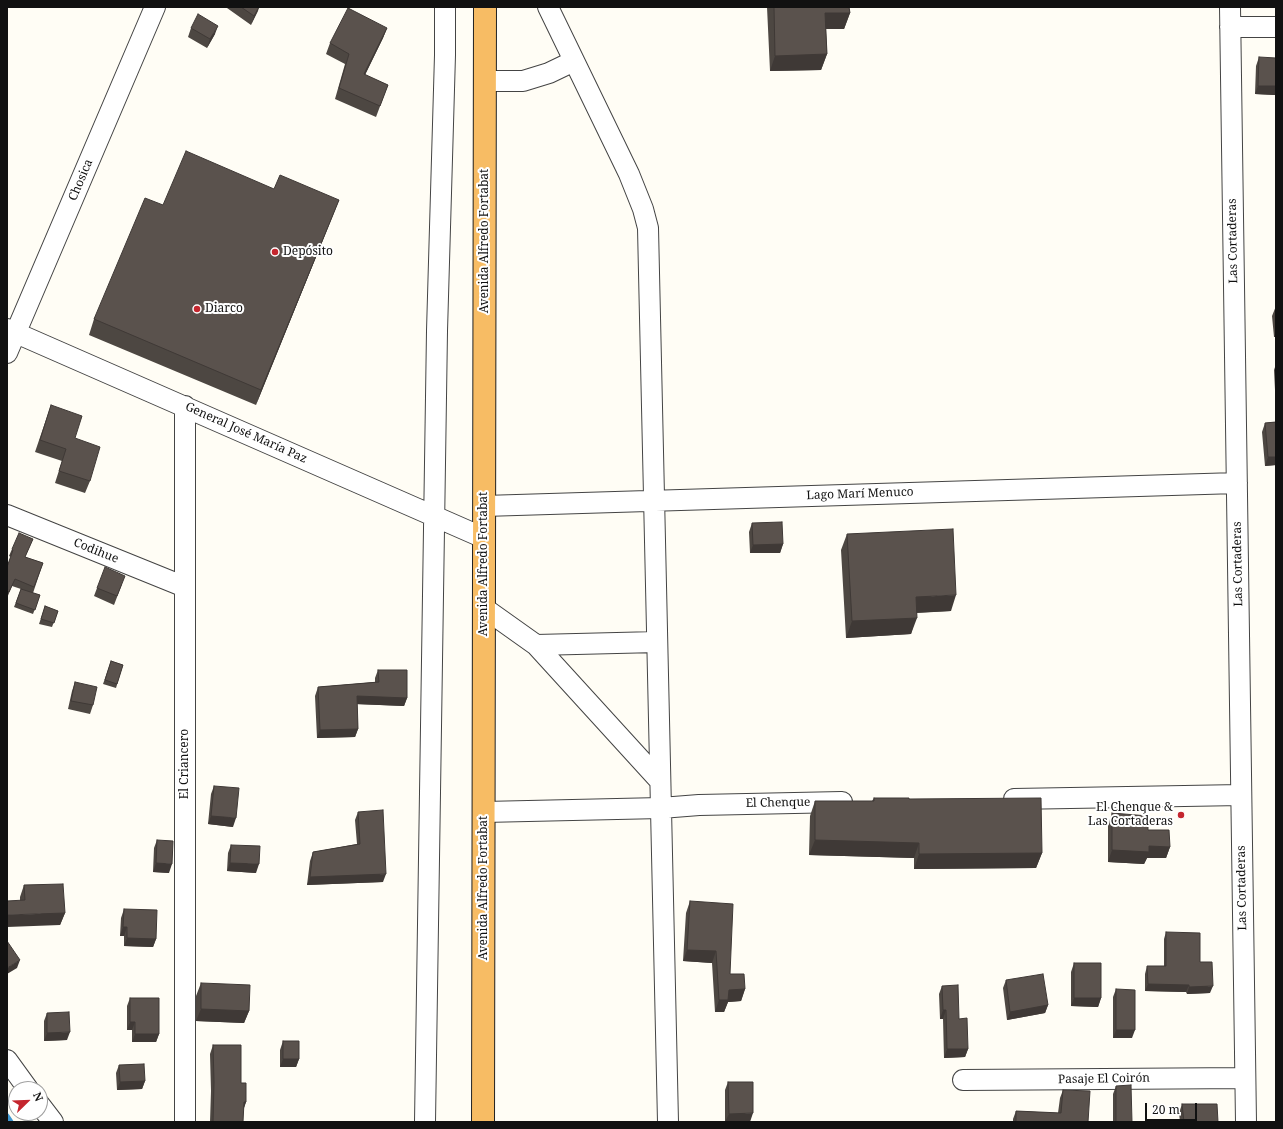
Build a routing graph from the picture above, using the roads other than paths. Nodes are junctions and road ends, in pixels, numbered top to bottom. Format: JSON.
{"nodes":[{"id":1,"x":155,"y":7,"type":"edge"},
{"id":2,"x":445,"y":7,"type":"edge"},
{"id":3,"x":485,"y":7,"type":"edge"},
{"id":4,"x":548,"y":7,"type":"edge"},
{"id":5,"x":1230,"y":7,"type":"edge"},
{"id":6,"x":1230,"y":27,"type":"junction"},
{"id":7,"x":1276,"y":28,"type":"edge"},
{"id":8,"x":574,"y":61,"type":"junction"},
{"id":9,"x":485,"y":81,"type":"junction"},
{"id":10,"x":11,"y":331,"type":"edge"},
{"id":11,"x":7,"y":354,"type":"edge"},
{"id":12,"x":185,"y":406,"type":"junction"},
{"id":13,"x":1237,"y":483,"type":"junction"},
{"id":14,"x":654,"y":500,"type":"junction"},
{"id":15,"x":484,"y":506,"type":"junction"},
{"id":16,"x":7,"y":516,"type":"edge"},
{"id":17,"x":434,"y":516,"type":"junction"},
{"id":18,"x":484,"y":538,"type":"junction"},
{"id":19,"x":184,"y":587,"type":"junction"},
{"id":20,"x":484,"y":608,"type":"junction"},
{"id":21,"x":657,"y":642,"type":"junction"},
{"id":22,"x":536,"y":645,"type":"junction"},
{"id":23,"x":660,"y":781,"type":"junction"},
{"id":24,"x":1241,"y":795,"type":"junction"},
{"id":25,"x":994,"y":800,"type":"edge"},
{"id":26,"x":859,"y":802,"type":"edge"},
{"id":27,"x":661,"y":808,"type":"junction"},
{"id":28,"x":484,"y":812,"type":"junction"},
{"id":29,"x":7,"y":1060,"type":"edge"},
{"id":30,"x":1245,"y":1078,"type":"junction"},
{"id":31,"x":963,"y":1080,"type":"dead end"},
{"id":32,"x":22,"y":1081,"type":"edge"},
{"id":33,"x":185,"y":1122,"type":"edge"},
{"id":34,"x":426,"y":1122,"type":"edge"},
{"id":35,"x":483,"y":1122,"type":"edge"},
{"id":36,"x":668,"y":1122,"type":"edge"},
{"id":37,"x":1246,"y":1122,"type":"edge"}],
"edges":[{"from":1,"to":10,"type":"street","name":"Chosica"},
{"from":2,"to":17,"type":"street"},
{"from":3,"to":9,"type":"highway","name":"Avenida Alfredo Fortabat"},
{"from":4,"to":8,"type":"street"},
{"from":5,"to":6,"type":"street","name":"Las Cortaderas"},
{"from":6,"to":7,"type":"street"},
{"from":6,"to":13,"type":"street","name":"Las Cortaderas"},
{"from":8,"to":9,"type":"street"},
{"from":8,"to":14,"type":"street"},
{"from":9,"to":15,"type":"highway","name":"Avenida Alfredo Fortabat"},
{"from":10,"to":11,"type":"street","name":"Chosica"},
{"from":10,"to":12,"type":"street","name":"General José María Paz"},
{"from":12,"to":17,"type":"street","name":"General José María Paz"},
{"from":12,"to":19,"type":"street","name":"El Criancero"},
{"from":13,"to":14,"type":"street","name":"Lago Marí Menuco"},
{"from":13,"to":24,"type":"street","name":"Las Cortaderas"},
{"from":14,"to":15,"type":"street","name":"Lago Marí Menuco"},
{"from":14,"to":21,"type":"street"},
{"from":15,"to":18,"type":"highway","name":"Avenida Alfredo Fortabat"},
{"from":16,"to":19,"type":"street","name":"Codihue"},
{"from":17,"to":18,"type":"street","name":"General José María Paz"},
{"from":17,"to":34,"type":"street"},
{"from":18,"to":20,"type":"highway","name":"Avenida Alfredo Fortabat"},
{"from":19,"to":33,"type":"street","name":"El Criancero"},
{"from":20,"to":22,"type":"street"},
{"from":20,"to":28,"type":"highway","name":"Avenida Alfredo Fortabat"},
{"from":21,"to":22,"type":"street"},
{"from":21,"to":23,"type":"street"},
{"from":22,"to":23,"type":"street"},
{"from":23,"to":27,"type":"street"},
{"from":24,"to":25,"type":"street"},
{"from":24,"to":30,"type":"street","name":"Las Cortaderas"},
{"from":26,"to":27,"type":"street","name":"El Chenque"},
{"from":27,"to":28,"type":"street","name":"El Chenque"},
{"from":27,"to":36,"type":"street"},
{"from":28,"to":35,"type":"highway","name":"Avenida Alfredo Fortabat"},
{"from":29,"to":32,"type":"street"},
{"from":30,"to":31,"type":"street","name":"Pasaje El Coirón"},
{"from":30,"to":37,"type":"street","name":"Las Cortaderas"}]}
